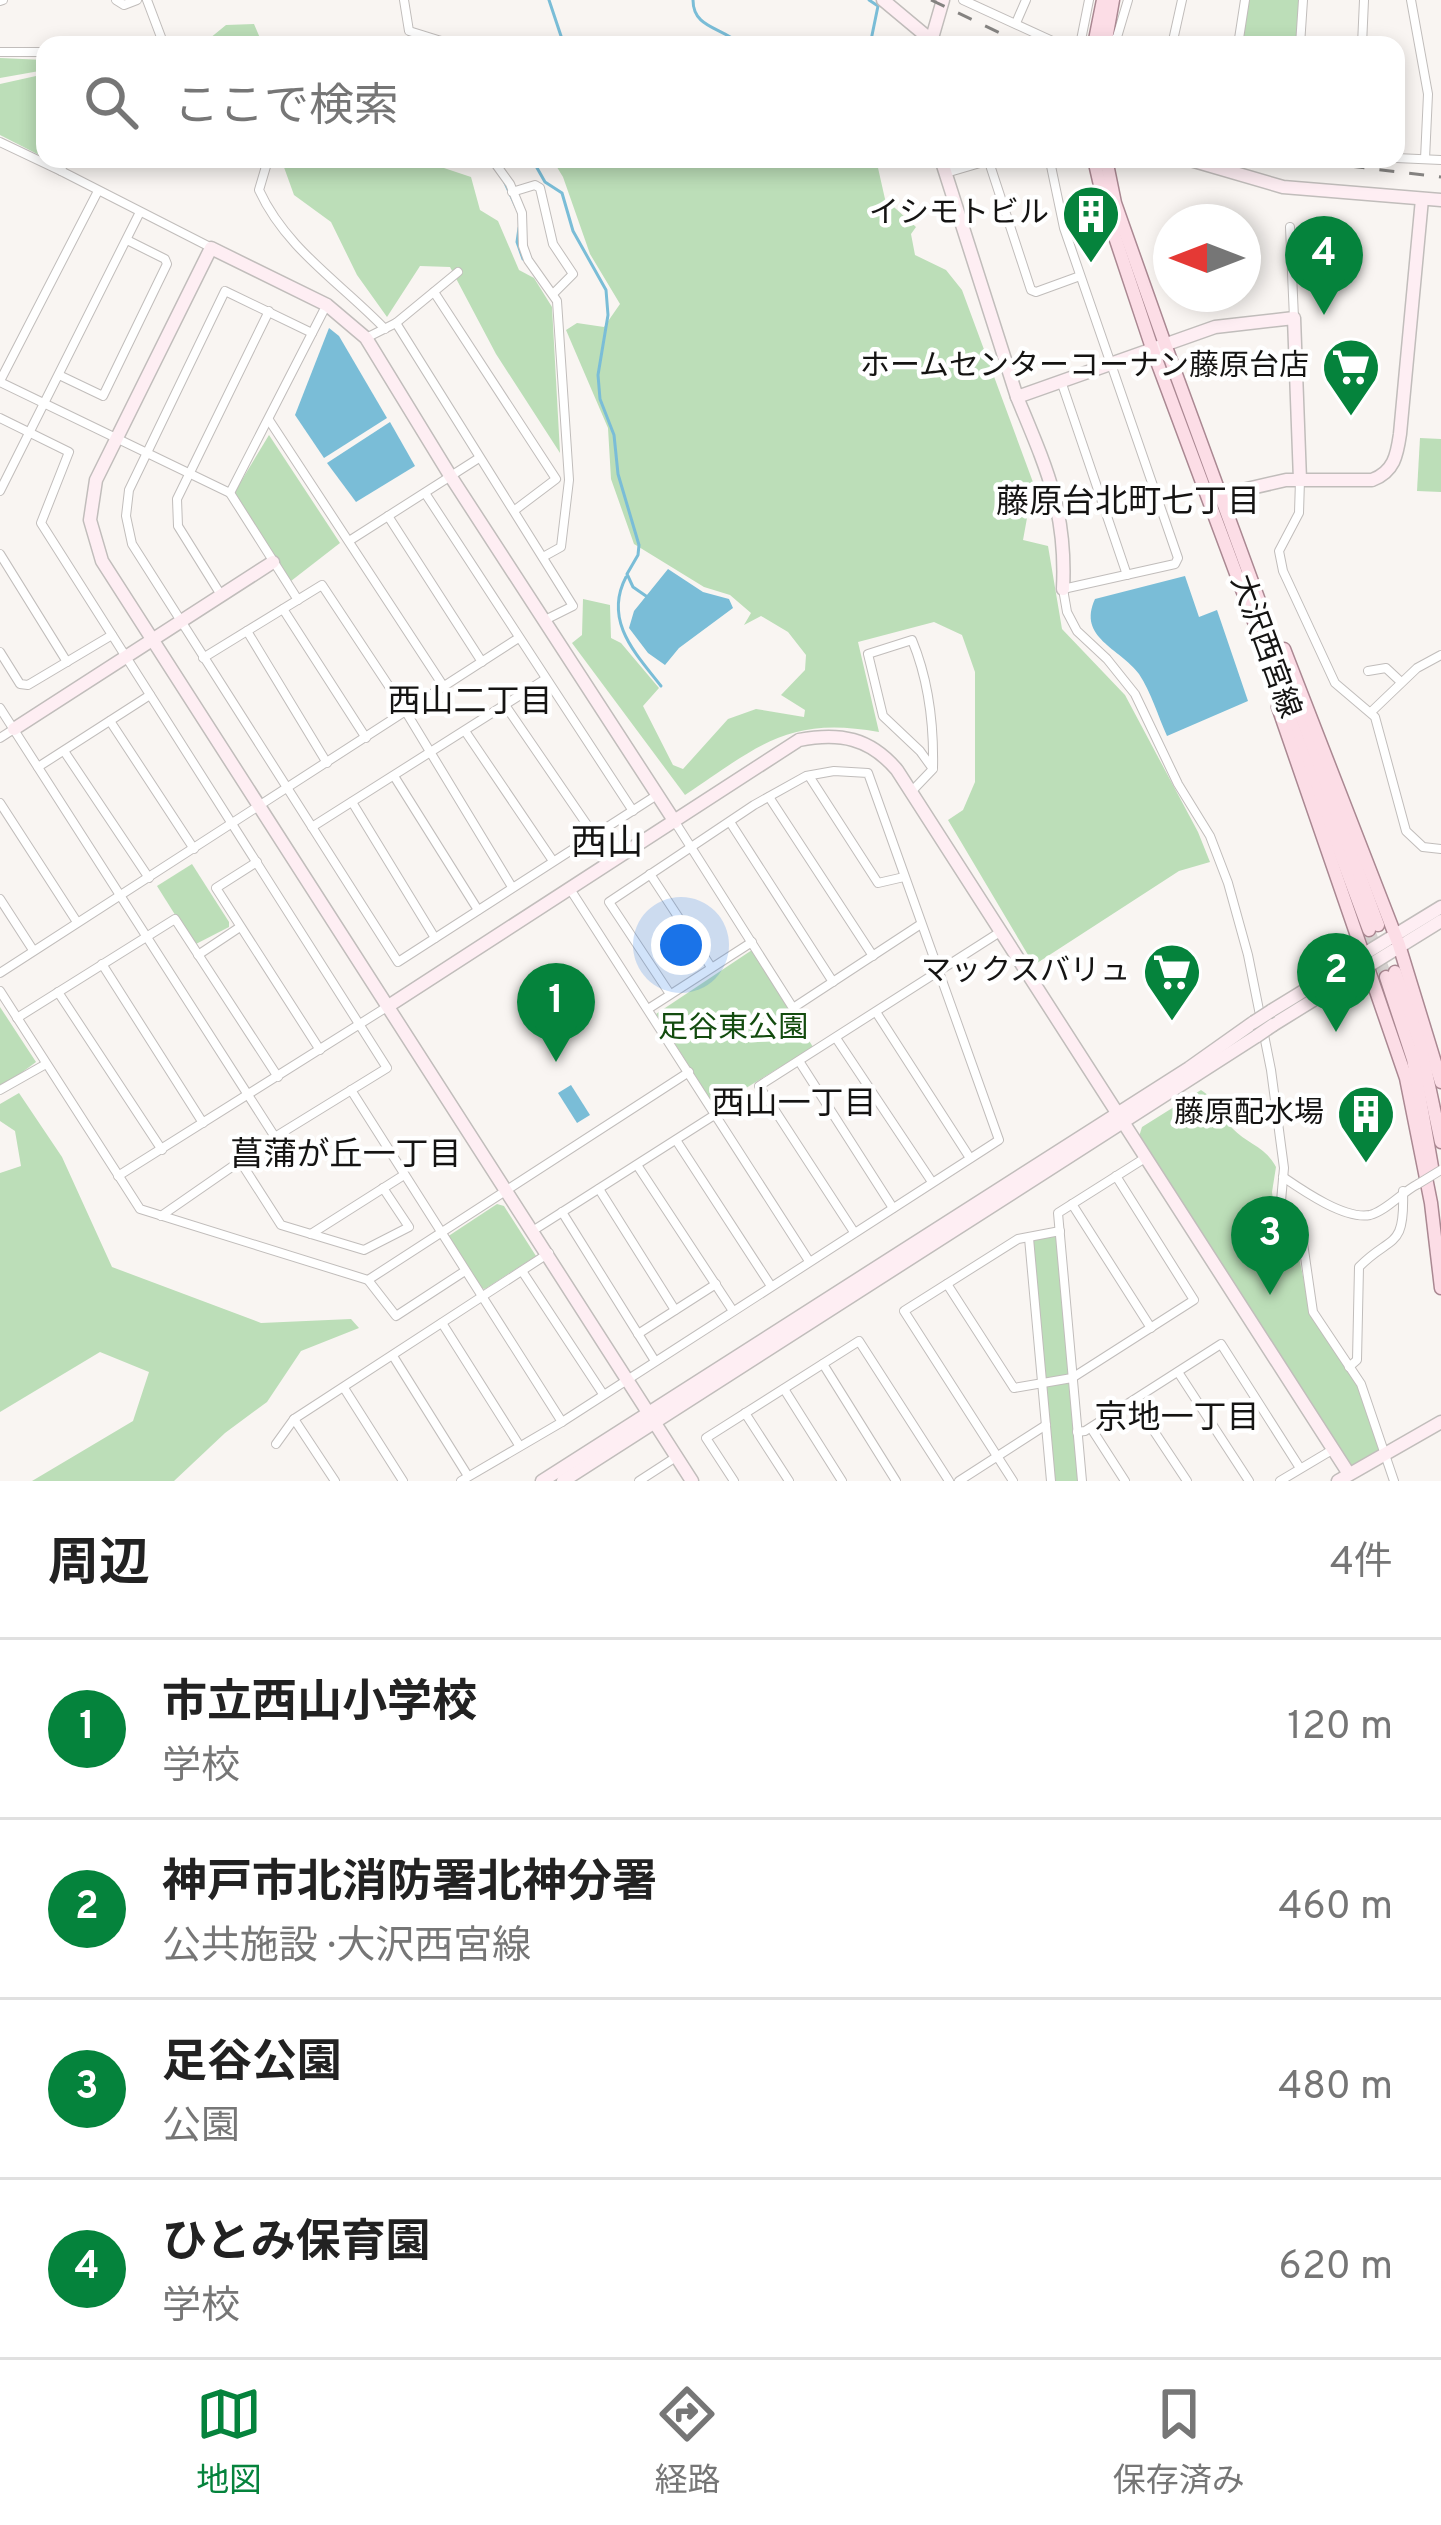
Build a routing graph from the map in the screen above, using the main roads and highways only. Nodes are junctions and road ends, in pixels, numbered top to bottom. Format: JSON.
{"nodes":[{"id":1,"x":1103,"y":0,"type":"edge"},
{"id":2,"x":1113,"y":0,"type":"edge"},
{"id":3,"x":1096,"y":36,"type":"edge"},
{"id":4,"x":1107,"y":36,"type":"edge"},
{"id":5,"x":1096,"y":168,"type":"edge"},
{"id":6,"x":1108,"y":168,"type":"edge"},
{"id":7,"x":1160,"y":348,"type":"junction"},
{"id":8,"x":1216,"y":496,"type":"junction"},
{"id":9,"x":1262,"y":605,"type":"junction"},
{"id":10,"x":1267,"y":656,"type":"junction"},
{"id":11,"x":1441,"y":1082,"type":"edge"},
{"id":12,"x":1441,"y":1142,"type":"edge"},
{"id":13,"x":1441,"y":1252,"type":"edge"},
{"id":14,"x":1441,"y":1288,"type":"edge"}],
"edges":[{"from":1,"to":3,"type":"main road"},
{"from":2,"to":4,"type":"main road"},
{"from":5,"to":7,"type":"main road","name":"大沢西宮線"},
{"from":6,"to":7,"type":"main road","name":"大沢西宮線"},
{"from":7,"to":8,"type":"main road","name":"大沢西宮線"},
{"from":8,"to":9,"type":"main road","name":"大沢西宮線"},
{"from":8,"to":10,"type":"main road","name":"大沢西宮線"},
{"from":9,"to":10,"type":"main road","name":"大沢西宮線"},
{"from":9,"to":11,"type":"main road"},
{"from":10,"to":14,"type":"main road"},
{"from":12,"to":13,"type":"main road"}]}
